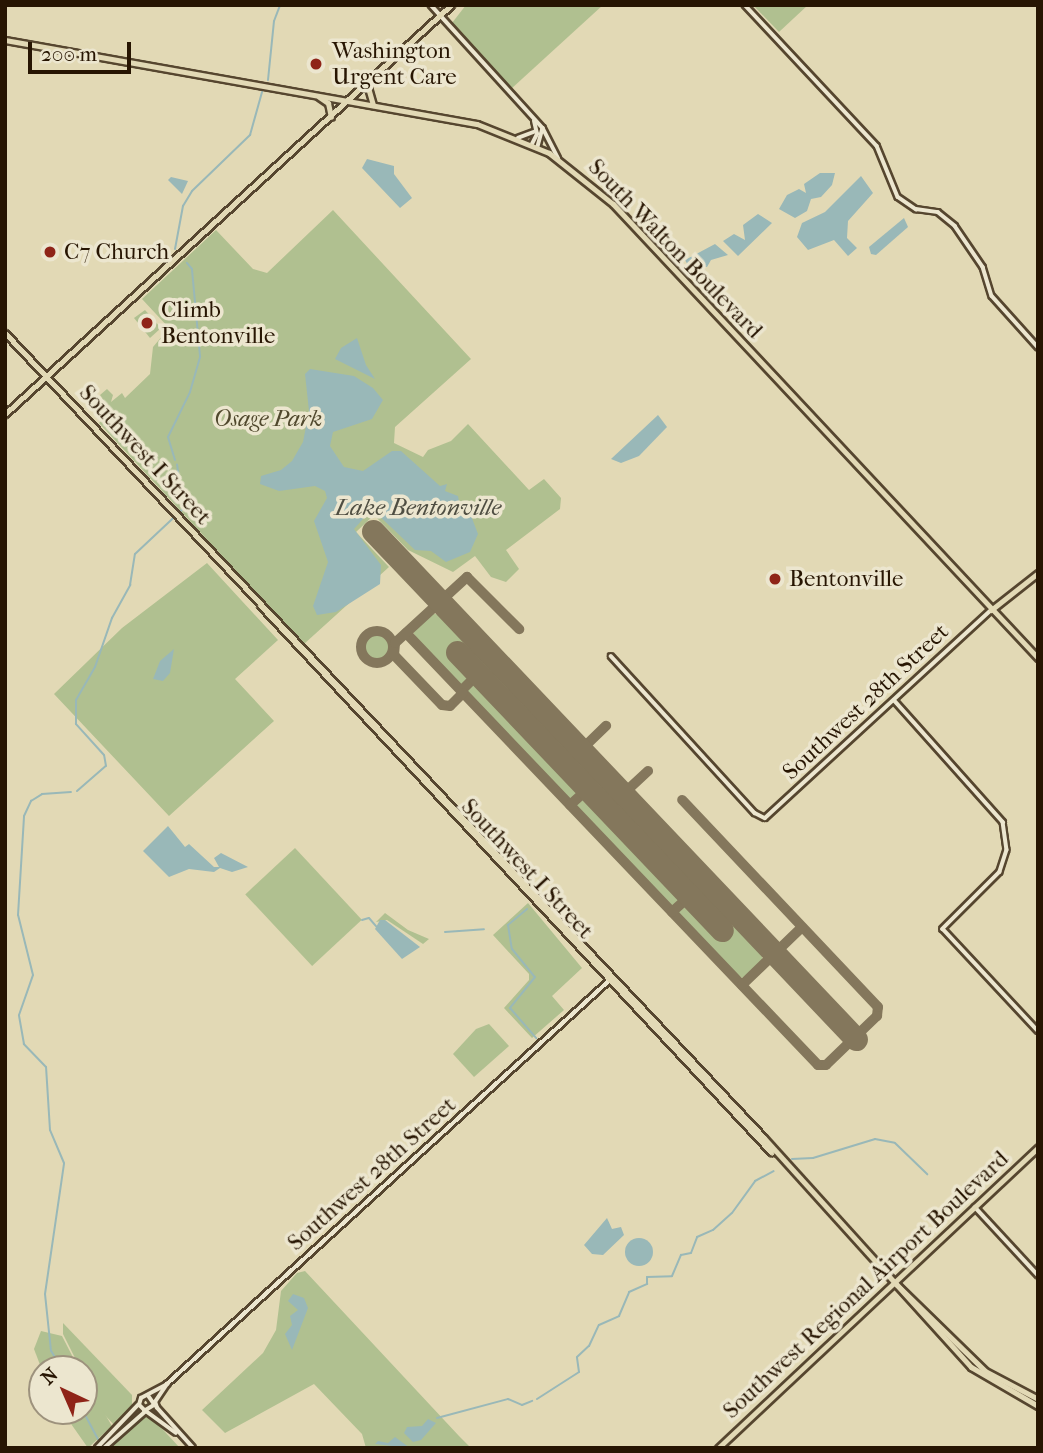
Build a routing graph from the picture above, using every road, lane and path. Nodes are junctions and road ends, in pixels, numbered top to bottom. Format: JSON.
{"nodes":[{"id":1,"x":430,"y":5,"type":"edge"},
{"id":2,"x":451,"y":5,"type":"edge"},
{"id":3,"x":745,"y":5,"type":"edge"},
{"id":4,"x":440,"y":16,"type":"junction"},
{"id":5,"x":5,"y":40,"type":"edge"},
{"id":6,"x":367,"y":84,"type":"junction"},
{"id":7,"x":315,"y":94,"type":"junction"},
{"id":8,"x":348,"y":100,"type":"junction"},
{"id":9,"x":373,"y":105,"type":"junction"},
{"id":10,"x":532,"y":116,"type":"junction"},
{"id":11,"x":331,"y":117,"type":"junction"},
{"id":12,"x":543,"y":128,"type":"junction"},
{"id":13,"x":537,"y":130,"type":"junction"},
{"id":14,"x":518,"y":138,"type":"junction"},
{"id":15,"x":535,"y":146,"type":"junction"},
{"id":16,"x":559,"y":160,"type":"junction"},
{"id":17,"x":5,"y":332,"type":"edge"},
{"id":18,"x":1038,"y":347,"type":"edge"},
{"id":19,"x":47,"y":376,"type":"junction"},
{"id":20,"x":5,"y":414,"type":"edge"},
{"id":21,"x":1038,"y":573,"type":"edge"},
{"id":22,"x":991,"y":610,"type":"junction"},
{"id":23,"x":611,"y":656,"type":"dead end"},
{"id":24,"x":1038,"y":658,"type":"edge"},
{"id":25,"x":894,"y":699,"type":"junction"},
{"id":26,"x":611,"y":979,"type":"junction"},
{"id":27,"x":1038,"y":1031,"type":"edge"},
{"id":28,"x":1038,"y":1147,"type":"edge"},
{"id":29,"x":975,"y":1206,"type":"junction"},
{"id":30,"x":1038,"y":1275,"type":"edge"},
{"id":31,"x":896,"y":1284,"type":"junction"},
{"id":32,"x":167,"y":1384,"type":"junction"},
{"id":33,"x":148,"y":1395,"type":"junction"},
{"id":34,"x":1038,"y":1399,"type":"edge"},
{"id":35,"x":155,"y":1402,"type":"junction"},
{"id":36,"x":139,"y":1403,"type":"junction"},
{"id":37,"x":1038,"y":1406,"type":"edge"},
{"id":38,"x":146,"y":1411,"type":"junction"},
{"id":39,"x":176,"y":1433,"type":"junction"},
{"id":40,"x":189,"y":1447,"type":"edge"},
{"id":41,"x":97,"y":1448,"type":"edge"},
{"id":42,"x":104,"y":1448,"type":"edge"},
{"id":43,"x":718,"y":1448,"type":"edge"}],
"edges":[{"from":1,"to":4,"type":"street"},
{"from":2,"to":4,"type":"main road"},
{"from":3,"to":18,"type":"street"},
{"from":4,"to":6,"type":"main road"},
{"from":4,"to":10,"type":"street"},
{"from":5,"to":7,"type":"main road","name":"South Walton Boulevard"},
{"from":6,"to":8,"type":"main road"},
{"from":6,"to":9,"type":"main road"},
{"from":7,"to":8,"type":"main road","name":"South Walton Boulevard"},
{"from":7,"to":11,"type":"main road"},
{"from":8,"to":9,"type":"main road","name":"South Walton Boulevard"},
{"from":8,"to":11,"type":"main road"},
{"from":9,"to":14,"type":"main road","name":"South Walton Boulevard"},
{"from":10,"to":12,"type":"street"},
{"from":10,"to":13,"type":"street"},
{"from":11,"to":19,"type":"main road"},
{"from":12,"to":15,"type":"street"},
{"from":12,"to":16,"type":"street"},
{"from":13,"to":14,"type":"street"},
{"from":13,"to":15,"type":"street"},
{"from":14,"to":15,"type":"main road","name":"South Walton Boulevard"},
{"from":15,"to":16,"type":"main road","name":"South Walton Boulevard"},
{"from":16,"to":22,"type":"main road","name":"South Walton Boulevard"},
{"from":17,"to":19,"type":"main road","name":"Southwest I Street"},
{"from":19,"to":20,"type":"main road"},
{"from":19,"to":26,"type":"main road","name":"Southwest I Street"},
{"from":21,"to":22,"type":"main road"},
{"from":22,"to":24,"type":"main road","name":"South Walton Boulevard"},
{"from":22,"to":25,"type":"street","name":"Southwest 28th Street"},
{"from":23,"to":25,"type":"street","name":"Southwest 28th Street"},
{"from":25,"to":27,"type":"street"},
{"from":26,"to":31,"type":"main road","name":"Southwest I Street"},
{"from":26,"to":32,"type":"street","name":"Southwest 28th Street"},
{"from":28,"to":29,"type":"main road","name":"Southwest Regional Airport Boulevard"},
{"from":29,"to":30,"type":"street"},
{"from":29,"to":31,"type":"main road","name":"Southwest Regional Airport Boulevard"},
{"from":31,"to":34,"type":"main road","name":"Southwest I Street"},
{"from":31,"to":37,"type":"main road","name":"Southwest I Street"},
{"from":31,"to":43,"type":"main road","name":"Southwest Regional Airport Boulevard"},
{"from":32,"to":33,"type":"street","name":"Southwest 28th Street"},
{"from":32,"to":35,"type":"street","name":"Southwest 28th Street"},
{"from":33,"to":35,"type":"street"},
{"from":33,"to":36,"type":"street","name":"Southwest 28th Street"},
{"from":35,"to":38,"type":"street","name":"Southwest 28th Street"},
{"from":35,"to":39,"type":"street"},
{"from":36,"to":38,"type":"street"},
{"from":36,"to":41,"type":"street"},
{"from":38,"to":39,"type":"street"},
{"from":38,"to":42,"type":"street"},
{"from":39,"to":40,"type":"street"}]}
